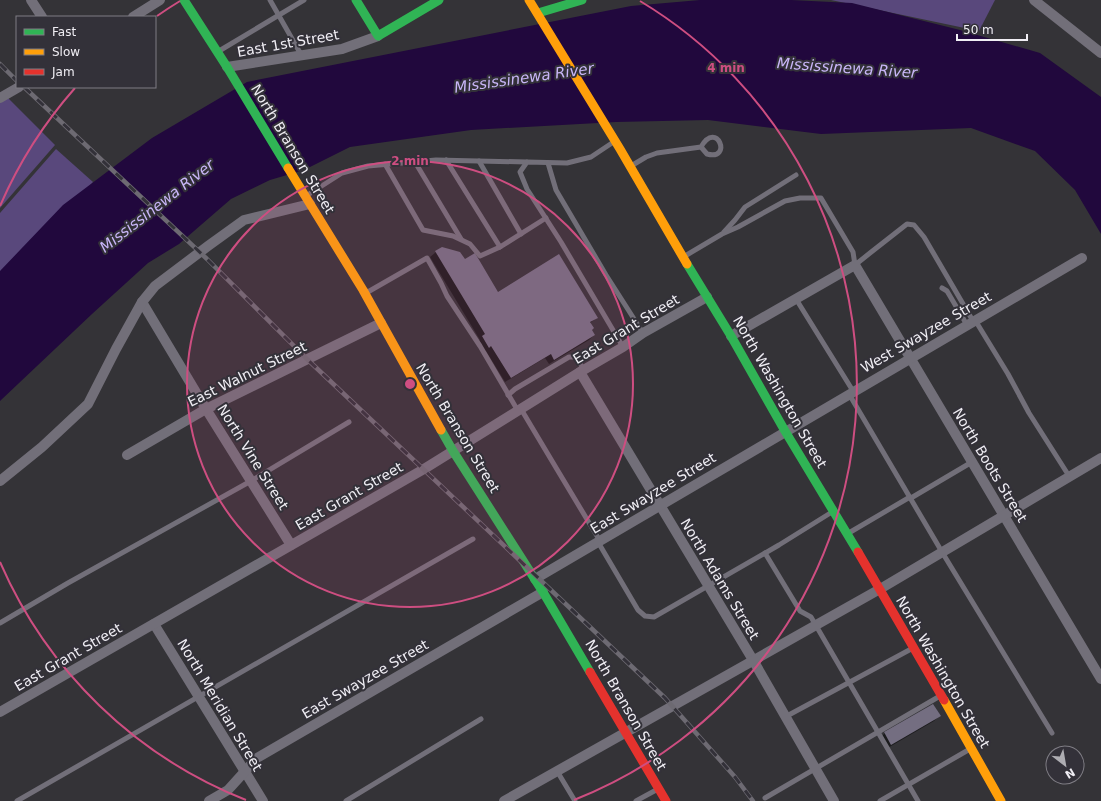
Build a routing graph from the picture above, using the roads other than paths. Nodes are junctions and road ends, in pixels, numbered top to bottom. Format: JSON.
{"nodes":[{"id":1,"x":32,"y":0,"type":"edge"},
{"id":2,"x":160,"y":0,"type":"edge"},
{"id":3,"x":184,"y":0,"type":"edge"},
{"id":4,"x":270,"y":0,"type":"edge"},
{"id":5,"x":304,"y":0,"type":"edge"},
{"id":6,"x":356,"y":0,"type":"edge"},
{"id":7,"x":439,"y":0,"type":"edge"},
{"id":8,"x":529,"y":0,"type":"edge"},
{"id":9,"x":582,"y":0,"type":"edge"},
{"id":10,"x":1034,"y":0,"type":"edge"},
{"id":11,"x":538,"y":13,"type":"junction"},
{"id":12,"x":279,"y":15,"type":"junction"},
{"id":13,"x":41,"y":16,"type":"edge"},
{"id":14,"x":135,"y":16,"type":"edge"},
{"id":15,"x":378,"y":36,"type":"junction"},
{"id":16,"x":217,"y":52,"type":"junction"},
{"id":17,"x":1101,"y":53,"type":"edge"},
{"id":18,"x":303,"y":55,"type":"junction"},
{"id":19,"x":227,"y":67,"type":"junction"},
{"id":20,"x":17,"y":88,"type":"edge"},
{"id":21,"x":0,"y":98,"type":"edge"},
{"id":22,"x":615,"y":141,"type":"junction"},
{"id":23,"x":701,"y":147,"type":"dead end"},
{"id":24,"x":446,"y":160,"type":"junction"},
{"id":25,"x":479,"y":161,"type":"junction"},
{"id":26,"x":416,"y":162,"type":"junction"},
{"id":27,"x":527,"y":162,"type":"junction"},
{"id":28,"x":548,"y":163,"type":"junction"},
{"id":29,"x":385,"y":164,"type":"junction"},
{"id":30,"x":631,"y":166,"type":"junction"},
{"id":31,"x":796,"y":176,"type":"dead end"},
{"id":32,"x":306,"y":197,"type":"junction"},
{"id":33,"x":546,"y":218,"type":"junction"},
{"id":34,"x":521,"y":234,"type":"junction"},
{"id":35,"x":722,"y":234,"type":"junction"},
{"id":36,"x":462,"y":240,"type":"junction"},
{"id":37,"x":500,"y":247,"type":"junction"},
{"id":38,"x":684,"y":256,"type":"junction"},
{"id":39,"x":1082,"y":258,"type":"dead end"},
{"id":40,"x":855,"y":265,"type":"junction"},
{"id":41,"x":942,"y":288,"type":"dead end"},
{"id":42,"x":365,"y":294,"type":"junction"},
{"id":43,"x":707,"y":297,"type":"junction"},
{"id":44,"x":796,"y":300,"type":"junction"},
{"id":45,"x":142,"y":302,"type":"junction"},
{"id":46,"x":972,"y":322,"type":"junction"},
{"id":47,"x":381,"y":323,"type":"junction"},
{"id":48,"x":643,"y":333,"type":"junction"},
{"id":49,"x":732,"y":336,"type":"junction"},
{"id":50,"x":623,"y":347,"type":"junction"},
{"id":51,"x":911,"y":358,"type":"junction"},
{"id":52,"x":582,"y":371,"type":"junction"},
{"id":53,"x":851,"y":393,"type":"junction"},
{"id":54,"x":508,"y":395,"type":"junction"},
{"id":55,"x":206,"y":409,"type":"junction"},
{"id":56,"x":520,"y":410,"type":"junction"},
{"id":57,"x":350,"y":422,"type":"dead end"},
{"id":58,"x":785,"y":431,"type":"junction"},
{"id":59,"x":453,"y":451,"type":"junction"},
{"id":60,"x":127,"y":455,"type":"dead end"},
{"id":61,"x":1101,"y":458,"type":"edge"},
{"id":62,"x":972,"y":462,"type":"junction"},
{"id":63,"x":1069,"y":476,"type":"junction"},
{"id":64,"x":0,"y":481,"type":"edge"},
{"id":65,"x":251,"y":481,"type":"junction"},
{"id":66,"x":910,"y":498,"type":"junction"},
{"id":67,"x":659,"y":506,"type":"junction"},
{"id":68,"x":833,"y":511,"type":"junction"},
{"id":69,"x":1004,"y":516,"type":"junction"},
{"id":70,"x":847,"y":534,"type":"junction"},
{"id":71,"x":473,"y":539,"type":"dead end"},
{"id":72,"x":599,"y":541,"type":"junction"},
{"id":73,"x":291,"y":545,"type":"junction"},
{"id":74,"x":942,"y":552,"type":"junction"},
{"id":75,"x":765,"y":553,"type":"junction"},
{"id":76,"x":535,"y":579,"type":"junction"},
{"id":77,"x":708,"y":586,"type":"junction"},
{"id":78,"x":880,"y":589,"type":"junction"},
{"id":79,"x":544,"y":592,"type":"junction"},
{"id":80,"x":0,"y":623,"type":"edge"},
{"id":81,"x":154,"y":624,"type":"junction"},
{"id":82,"x":815,"y":625,"type":"junction"},
{"id":83,"x":913,"y":647,"type":"junction"},
{"id":84,"x":753,"y":660,"type":"junction"},
{"id":85,"x":1101,"y":679,"type":"edge"},
{"id":86,"x":849,"y":683,"type":"junction"},
{"id":87,"x":941,"y":695,"type":"junction"},
{"id":88,"x":199,"y":697,"type":"junction"},
{"id":89,"x":0,"y":712,"type":"edge"},
{"id":90,"x":785,"y":717,"type":"junction"},
{"id":91,"x":481,"y":719,"type":"dead end"},
{"id":92,"x":626,"y":732,"type":"junction"},
{"id":93,"x":878,"y":732,"type":"junction"},
{"id":94,"x":1052,"y":733,"type":"dead end"},
{"id":95,"x":971,"y":748,"type":"junction"},
{"id":96,"x":815,"y":768,"type":"junction"},
{"id":97,"x":244,"y":771,"type":"junction"},
{"id":98,"x":557,"y":771,"type":"junction"},
{"id":99,"x":909,"y":784,"type":"junction"},
{"id":100,"x":658,"y":788,"type":"junction"},
{"id":101,"x":764,"y":798,"type":"dead end"},
{"id":102,"x":17,"y":801,"type":"edge"},
{"id":103,"x":209,"y":801,"type":"edge"},
{"id":104,"x":263,"y":801,"type":"edge"},
{"id":105,"x":346,"y":801,"type":"edge"},
{"id":106,"x":504,"y":801,"type":"edge"},
{"id":107,"x":575,"y":801,"type":"edge"},
{"id":108,"x":636,"y":801,"type":"edge"},
{"id":109,"x":666,"y":801,"type":"edge"},
{"id":110,"x":834,"y":801,"type":"edge"},
{"id":111,"x":880,"y":801,"type":"edge"},
{"id":112,"x":918,"y":801,"type":"edge"},
{"id":113,"x":1001,"y":801,"type":"edge"}],
"edges":[{"from":1,"to":13,"type":"street"},
{"from":2,"to":14,"type":"street"},
{"from":3,"to":16,"type":"street","name":"North Branson Street"},
{"from":4,"to":12,"type":"lane"},
{"from":5,"to":12,"type":"lane"},
{"from":6,"to":15,"type":"street"},
{"from":7,"to":15,"type":"street","name":"East 1st Street"},
{"from":8,"to":11,"type":"street","name":"North Washington Street"},
{"from":9,"to":11,"type":"street"},
{"from":10,"to":17,"type":"street"},
{"from":11,"to":22,"type":"street","name":"North Washington Street"},
{"from":12,"to":16,"type":"lane"},
{"from":12,"to":18,"type":"lane"},
{"from":15,"to":18,"type":"street","name":"East 1st Street"},
{"from":16,"to":19,"type":"street","name":"North Branson Street"},
{"from":18,"to":19,"type":"street","name":"East 1st Street"},
{"from":19,"to":32,"type":"street","name":"North Branson Street"},
{"from":20,"to":21,"type":"street"},
{"from":22,"to":28,"type":"lane"},
{"from":22,"to":30,"type":"street","name":"North Washington Street"},
{"from":23,"to":30,"type":"lane"},
{"from":24,"to":25,"type":"lane"},
{"from":24,"to":26,"type":"lane"},
{"from":24,"to":37,"type":"lane"},
{"from":25,"to":27,"type":"lane"},
{"from":25,"to":34,"type":"lane"},
{"from":26,"to":29,"type":"lane"},
{"from":26,"to":36,"type":"lane"},
{"from":27,"to":28,"type":"lane"},
{"from":27,"to":33,"type":"lane"},
{"from":28,"to":48,"type":"lane"},
{"from":29,"to":32,"type":"lane"},
{"from":29,"to":36,"type":"lane"},
{"from":30,"to":38,"type":"street","name":"North Washington Street"},
{"from":31,"to":35,"type":"lane"},
{"from":32,"to":42,"type":"street","name":"North Branson Street"},
{"from":32,"to":45,"type":"street"},
{"from":33,"to":34,"type":"lane"},
{"from":33,"to":50,"type":"lane"},
{"from":34,"to":37,"type":"lane"},
{"from":35,"to":38,"type":"lane"},
{"from":35,"to":40,"type":"lane"},
{"from":36,"to":37,"type":"lane"},
{"from":38,"to":43,"type":"street","name":"North Washington Street"},
{"from":39,"to":46,"type":"street","name":"West Swayzee Street"},
{"from":40,"to":44,"type":"street"},
{"from":40,"to":46,"type":"lane"},
{"from":40,"to":51,"type":"street","name":"North Boots Street"},
{"from":41,"to":46,"type":"lane"},
{"from":42,"to":47,"type":"street","name":"North Branson Street"},
{"from":42,"to":54,"type":"lane"},
{"from":43,"to":48,"type":"street","name":"East Grant Street"},
{"from":43,"to":49,"type":"street","name":"North Washington Street"},
{"from":44,"to":49,"type":"street"},
{"from":44,"to":53,"type":"lane"},
{"from":45,"to":55,"type":"street","name":"North Vine Street"},
{"from":45,"to":64,"type":"street"},
{"from":46,"to":51,"type":"street","name":"West Swayzee Street"},
{"from":46,"to":63,"type":"lane"},
{"from":47,"to":55,"type":"street","name":"East Walnut Street"},
{"from":47,"to":59,"type":"street","name":"North Branson Street"},
{"from":48,"to":50,"type":"street","name":"East Grant Street"},
{"from":49,"to":58,"type":"street","name":"North Washington Street"},
{"from":50,"to":52,"type":"street","name":"East Grant Street"},
{"from":51,"to":53,"type":"street","name":"West Swayzee Street"},
{"from":51,"to":62,"type":"street","name":"North Boots Street"},
{"from":52,"to":54,"type":"lane"},
{"from":52,"to":56,"type":"street","name":"East Grant Street"},
{"from":52,"to":67,"type":"street","name":"North Adams Street"},
{"from":53,"to":58,"type":"street","name":"West Swayzee Street"},
{"from":53,"to":66,"type":"lane"},
{"from":54,"to":56,"type":"lane"},
{"from":55,"to":60,"type":"street","name":"East Walnut Street"},
{"from":55,"to":65,"type":"street","name":"North Vine Street"},
{"from":56,"to":59,"type":"street","name":"East Grant Street"},
{"from":56,"to":72,"type":"lane"},
{"from":57,"to":65,"type":"lane"},
{"from":58,"to":67,"type":"street","name":"East Swayzee Street"},
{"from":58,"to":68,"type":"street","name":"North Washington Street"},
{"from":59,"to":73,"type":"street","name":"East Grant Street"},
{"from":59,"to":76,"type":"street","name":"North Branson Street"},
{"from":61,"to":63,"type":"street"},
{"from":62,"to":66,"type":"lane"},
{"from":62,"to":69,"type":"street","name":"North Boots Street"},
{"from":63,"to":69,"type":"street"},
{"from":65,"to":73,"type":"street","name":"North Vine Street"},
{"from":65,"to":80,"type":"lane"},
{"from":66,"to":70,"type":"lane"},
{"from":66,"to":74,"type":"lane"},
{"from":67,"to":72,"type":"street","name":"East Swayzee Street"},
{"from":67,"to":77,"type":"street","name":"North Adams Street"},
{"from":68,"to":70,"type":"street","name":"North Washington Street"},
{"from":68,"to":75,"type":"lane"},
{"from":69,"to":74,"type":"street"},
{"from":69,"to":85,"type":"street","name":"North Boots Street"},
{"from":70,"to":78,"type":"street","name":"North Washington Street"},
{"from":71,"to":88,"type":"lane"},
{"from":72,"to":76,"type":"street","name":"East Swayzee Street"},
{"from":72,"to":77,"type":"lane"},
{"from":73,"to":81,"type":"street","name":"East Grant Street"},
{"from":74,"to":78,"type":"street"},
{"from":74,"to":94,"type":"lane"},
{"from":75,"to":77,"type":"lane"},
{"from":75,"to":82,"type":"lane"},
{"from":76,"to":79,"type":"street","name":"North Branson Street"},
{"from":77,"to":84,"type":"street","name":"North Adams Street"},
{"from":78,"to":82,"type":"street"},
{"from":78,"to":83,"type":"street","name":"North Washington Street"},
{"from":79,"to":92,"type":"street","name":"North Branson Street"},
{"from":79,"to":97,"type":"street","name":"East Swayzee Street"},
{"from":81,"to":88,"type":"street","name":"North Meridian Street"},
{"from":81,"to":89,"type":"street","name":"East Grant Street"},
{"from":82,"to":84,"type":"street"},
{"from":82,"to":86,"type":"lane"},
{"from":83,"to":86,"type":"lane"},
{"from":83,"to":87,"type":"street","name":"North Washington Street"},
{"from":84,"to":90,"type":"street","name":"North Adams Street"},
{"from":84,"to":92,"type":"street"},
{"from":86,"to":90,"type":"lane"},
{"from":86,"to":93,"type":"lane"},
{"from":87,"to":93,"type":"lane"},
{"from":87,"to":95,"type":"street","name":"North Washington Street"},
{"from":88,"to":97,"type":"street","name":"North Meridian Street"},
{"from":88,"to":102,"type":"lane"},
{"from":90,"to":96,"type":"street","name":"North Adams Street"},
{"from":91,"to":105,"type":"lane"},
{"from":92,"to":98,"type":"street"},
{"from":92,"to":100,"type":"street","name":"North Branson Street"},
{"from":93,"to":96,"type":"lane"},
{"from":93,"to":99,"type":"lane"},
{"from":95,"to":99,"type":"lane"},
{"from":95,"to":113,"type":"street","name":"North Washington Street"},
{"from":96,"to":101,"type":"lane"},
{"from":96,"to":110,"type":"street","name":"North Adams Street"},
{"from":97,"to":103,"type":"street","name":"East Swayzee Street"},
{"from":97,"to":104,"type":"street","name":"North Meridian Street"},
{"from":98,"to":106,"type":"street"},
{"from":98,"to":107,"type":"lane"},
{"from":99,"to":111,"type":"lane"},
{"from":99,"to":112,"type":"lane"},
{"from":100,"to":108,"type":"lane"},
{"from":100,"to":109,"type":"street","name":"North Branson Street"}]}
